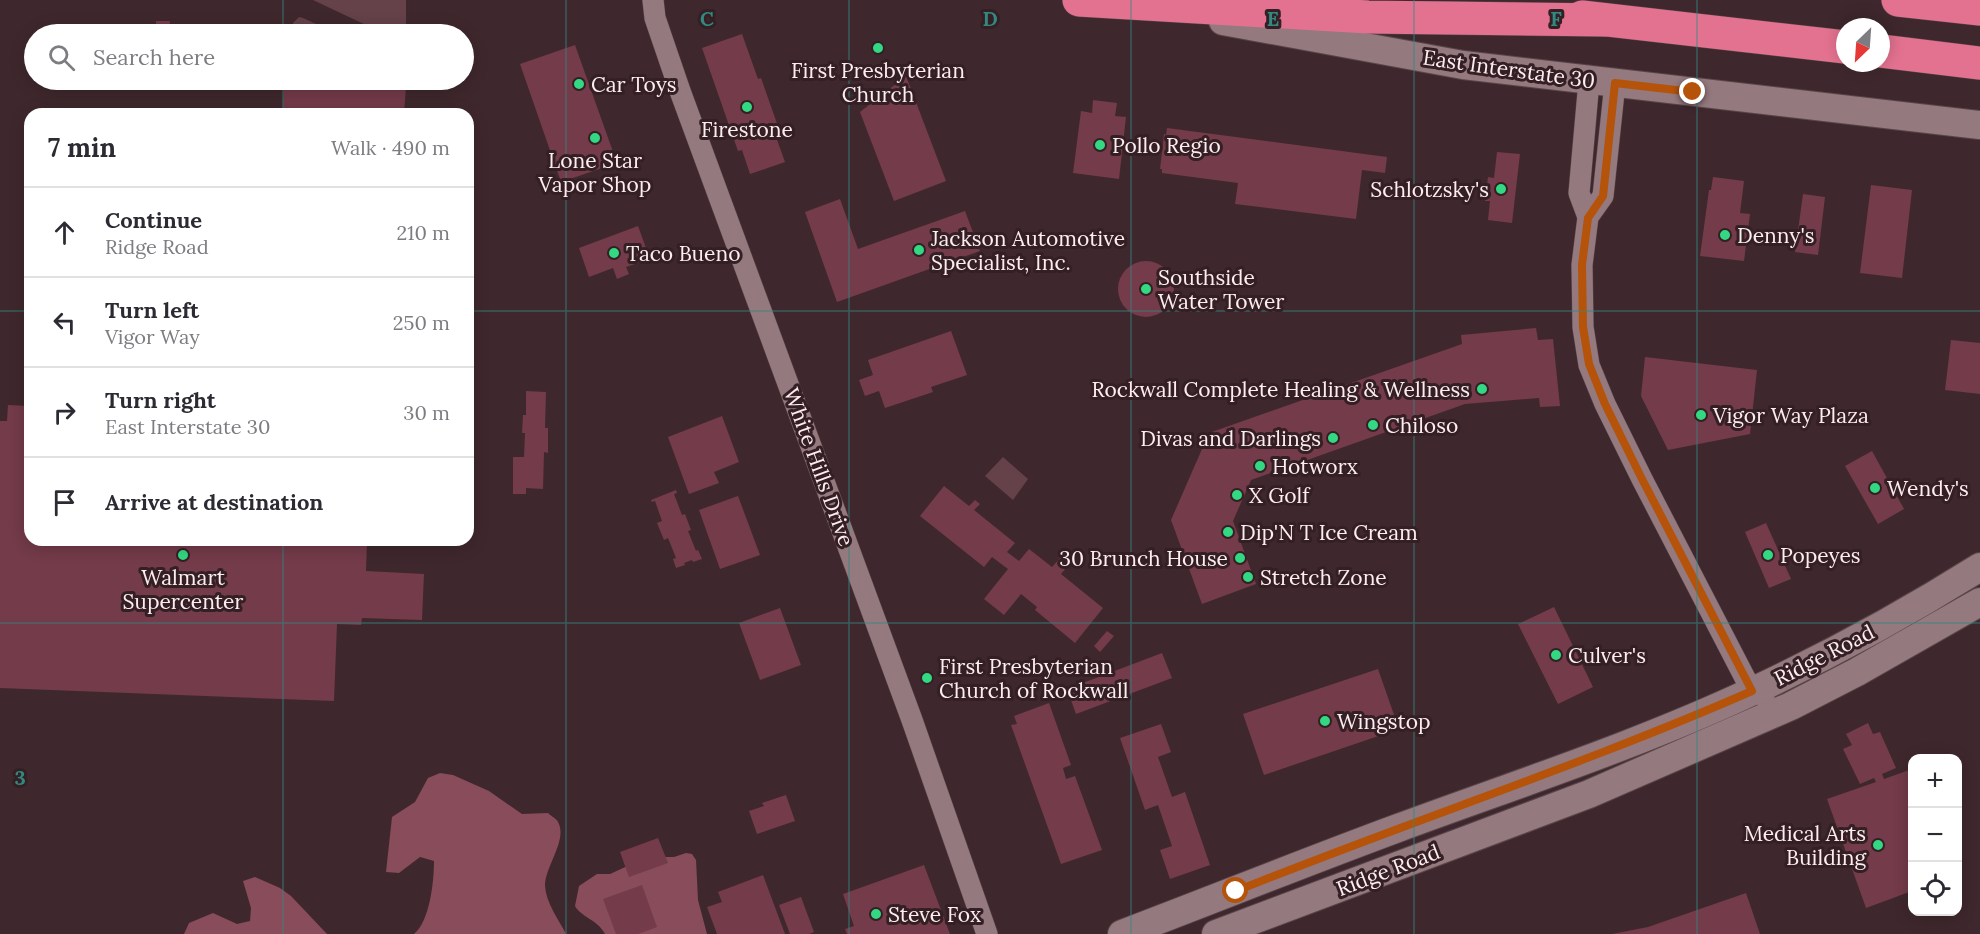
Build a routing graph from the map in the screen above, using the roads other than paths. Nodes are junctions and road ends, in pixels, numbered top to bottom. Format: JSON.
{"nodes":[{"id":1,"x":653,"y":0,"type":"edge"},
{"id":2,"x":1077,"y":0,"type":"edge"},
{"id":3,"x":1434,"y":0,"type":"edge"},
{"id":4,"x":1898,"y":0,"type":"edge"},
{"id":5,"x":1980,"y":9,"type":"edge"},
{"id":6,"x":1604,"y":20,"type":"junction"},
{"id":7,"x":1836,"y":46,"type":"edge"},
{"id":8,"x":1890,"y":52,"type":"edge"},
{"id":9,"x":1980,"y":63,"type":"edge"},
{"id":10,"x":1602,"y":82,"type":"junction"},
{"id":11,"x":1980,"y":125,"type":"edge"},
{"id":12,"x":1980,"y":567,"type":"edge"},
{"id":13,"x":1980,"y":602,"type":"edge"},
{"id":14,"x":1752,"y":691,"type":"junction"},
{"id":15,"x":1791,"y":706,"type":"junction"},
{"id":16,"x":1236,"y":891,"type":"junction"},
{"id":17,"x":1250,"y":928,"type":"edge"},
{"id":18,"x":987,"y":934,"type":"edge"},
{"id":19,"x":1122,"y":934,"type":"edge"},
{"id":20,"x":1216,"y":934,"type":"edge"}],
"edges":[{"from":1,"to":18,"type":"street","name":"White Hills Drive"},
{"from":2,"to":6,"type":"highway"},
{"from":2,"to":10,"type":"main road","name":"East Interstate 30"},
{"from":3,"to":6,"type":"highway"},
{"from":4,"to":5,"type":"highway"},
{"from":6,"to":7,"type":"highway"},
{"from":8,"to":9,"type":"highway"},
{"from":10,"to":11,"type":"main road","name":"East Interstate 30"},
{"from":10,"to":14,"type":"street"},
{"from":12,"to":14,"type":"main road","name":"Ridge Road"},
{"from":13,"to":15,"type":"main road","name":"Ridge Road"},
{"from":14,"to":15,"type":"street"},
{"from":14,"to":16,"type":"main road","name":"Ridge Road"},
{"from":15,"to":17,"type":"main road","name":"Ridge Road"},
{"from":16,"to":17,"type":"street"},
{"from":16,"to":19,"type":"main road","name":"Ridge Road"},
{"from":17,"to":20,"type":"main road","name":"Ridge Road"}]}
